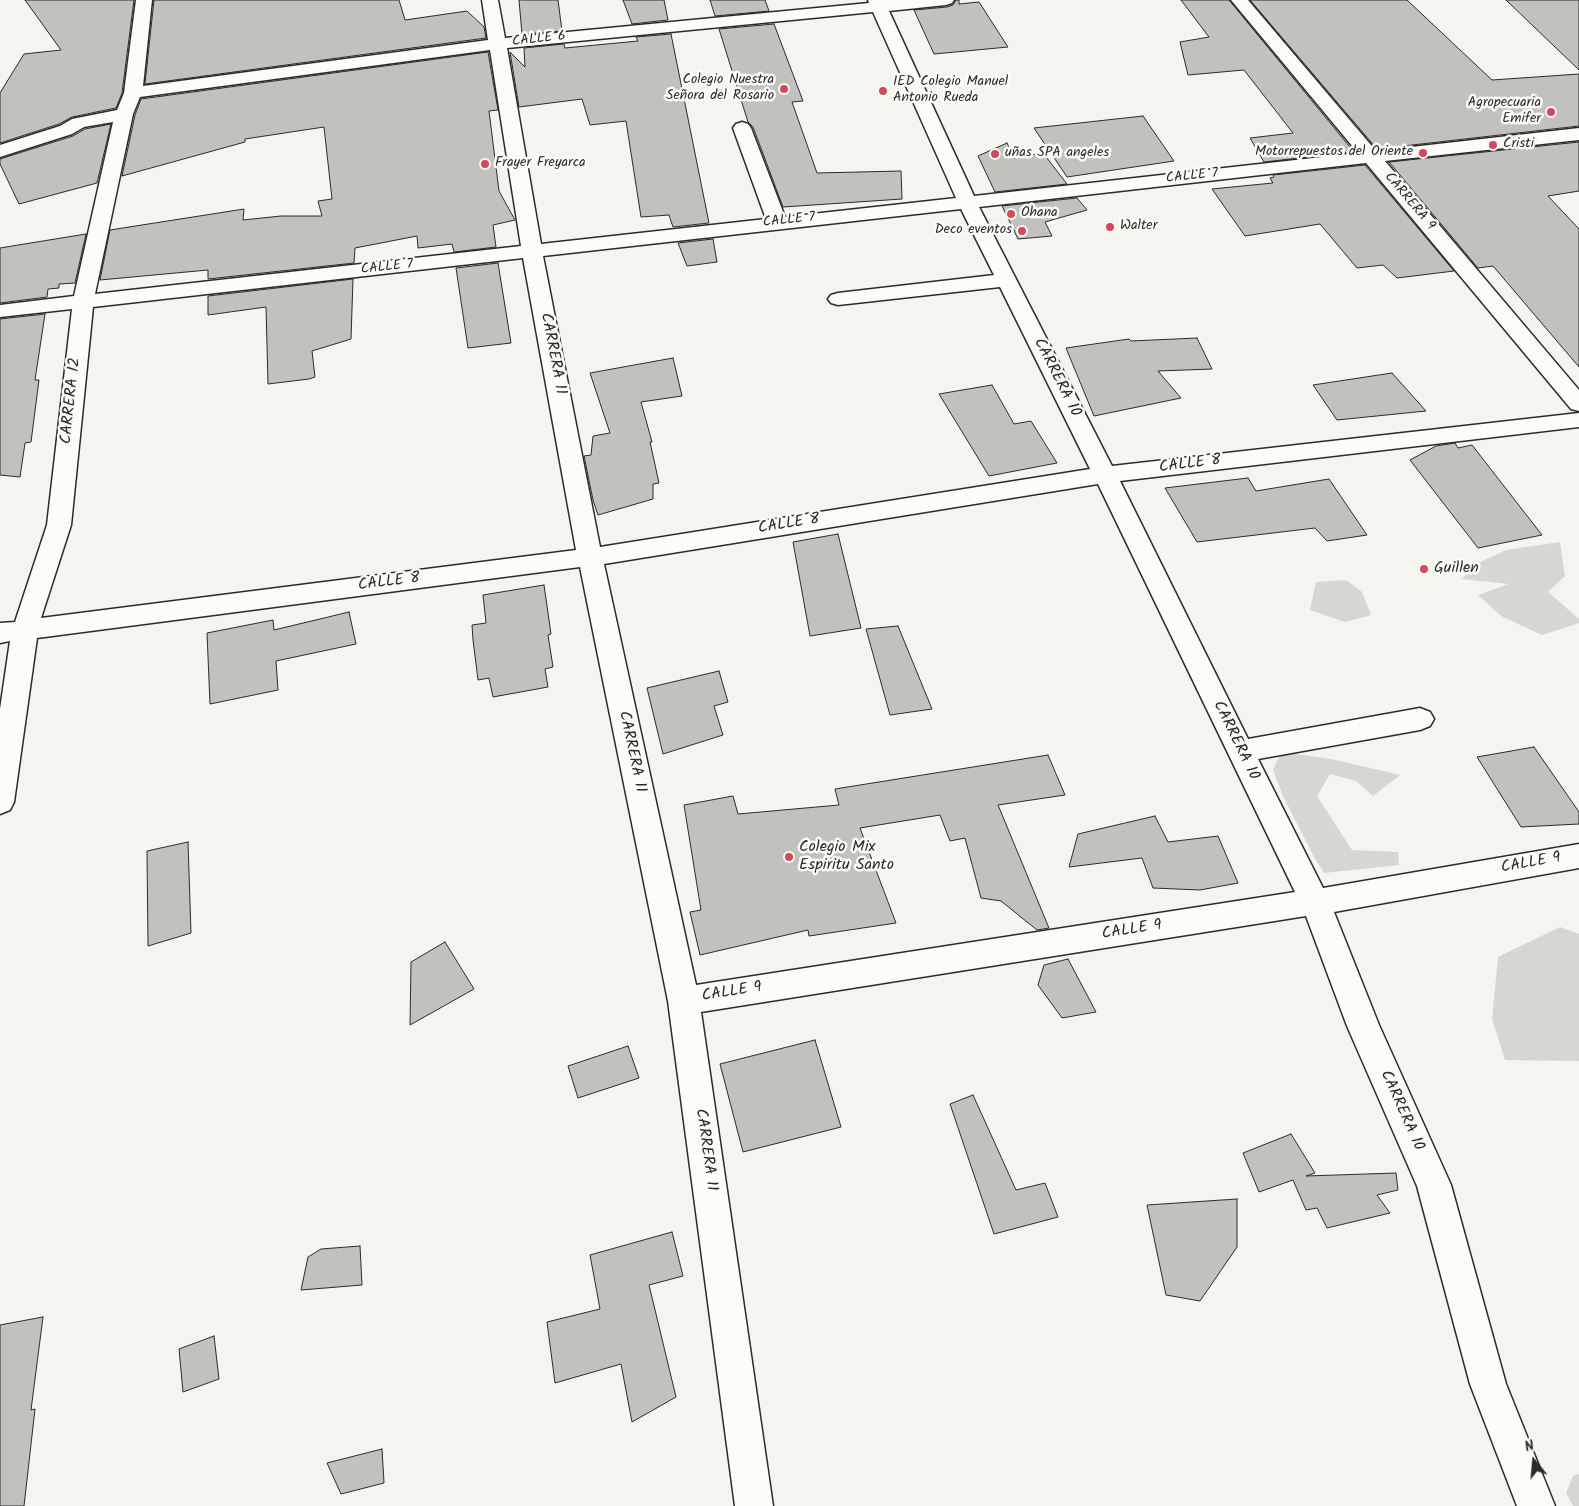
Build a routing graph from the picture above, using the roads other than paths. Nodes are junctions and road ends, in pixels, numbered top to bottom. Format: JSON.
{"nodes":[{"id":1,"x":144,"y":0,"type":"edge"},
{"id":2,"x":946,"y":0,"type":"edge"},
{"id":3,"x":1239,"y":0,"type":"edge"},
{"id":4,"x":490,"y":2,"type":"edge"},
{"id":5,"x":877,"y":3,"type":"edge"},
{"id":6,"x":496,"y":44,"type":"junction"},
{"id":7,"x":133,"y":93,"type":"junction"},
{"id":8,"x":124,"y":114,"type":"junction"},
{"id":9,"x":742,"y":128,"type":"dead end"},
{"id":10,"x":1579,"y":134,"type":"edge"},
{"id":11,"x":0,"y":151,"type":"edge"},
{"id":12,"x":1371,"y":157,"type":"junction"},
{"id":13,"x":967,"y":202,"type":"junction"},
{"id":14,"x":777,"y":222,"type":"junction"},
{"id":15,"x":532,"y":251,"type":"junction"},
{"id":16,"x":1006,"y":280,"type":"junction"},
{"id":17,"x":838,"y":300,"type":"dead end"},
{"id":18,"x":83,"y":302,"type":"junction"},
{"id":19,"x":0,"y":311,"type":"edge"},
{"id":20,"x":1579,"y":404,"type":"edge"},
{"id":21,"x":1579,"y":420,"type":"edge"},
{"id":22,"x":1104,"y":475,"type":"junction"},
{"id":23,"x":590,"y":557,"type":"junction"},
{"id":24,"x":25,"y":629,"type":"junction"},
{"id":25,"x":0,"y":633,"type":"edge"},
{"id":26,"x":1420,"y":719,"type":"dead end"},
{"id":27,"x":1240,"y":751,"type":"junction"},
{"id":28,"x":0,"y":802,"type":"edge"},
{"id":29,"x":1579,"y":856,"type":"edge"},
{"id":30,"x":1315,"y":902,"type":"junction"},
{"id":31,"x":684,"y":1001,"type":"junction"},
{"id":32,"x":754,"y":1506,"type":"edge"},
{"id":33,"x":1536,"y":1506,"type":"edge"}],
"edges":[{"from":1,"to":7,"type":"street","name":"CARRERA 12"},
{"from":2,"to":5,"type":"street","name":"CALLE 6"},
{"from":3,"to":12,"type":"street","name":"CARRERA 9"},
{"from":4,"to":6,"type":"street","name":"CARRERA 11"},
{"from":5,"to":6,"type":"street","name":"CALLE 6"},
{"from":5,"to":13,"type":"street","name":"CARRERA 10"},
{"from":6,"to":7,"type":"street","name":"CALLE 6"},
{"from":6,"to":15,"type":"street","name":"CARRERA 11"},
{"from":7,"to":8,"type":"street","name":"CARRERA 12"},
{"from":8,"to":11,"type":"street"},
{"from":8,"to":18,"type":"street","name":"CARRERA 12"},
{"from":9,"to":14,"type":"street"},
{"from":10,"to":12,"type":"street","name":"CALLE 7"},
{"from":12,"to":13,"type":"street","name":"CALLE 7"},
{"from":12,"to":20,"type":"street","name":"CARRERA 9"},
{"from":13,"to":14,"type":"street","name":"CALLE 7"},
{"from":13,"to":16,"type":"street","name":"CARRERA 10"},
{"from":14,"to":15,"type":"street","name":"CALLE 7"},
{"from":15,"to":18,"type":"street","name":"CALLE 7"},
{"from":15,"to":23,"type":"street","name":"CARRERA 11"},
{"from":16,"to":17,"type":"street"},
{"from":16,"to":22,"type":"street","name":"CARRERA 10"},
{"from":18,"to":19,"type":"street","name":"CALLE 7"},
{"from":18,"to":24,"type":"street","name":"CARRERA 12"},
{"from":21,"to":22,"type":"street","name":"CALLE 8"},
{"from":22,"to":23,"type":"street","name":"CALLE 8"},
{"from":22,"to":27,"type":"street","name":"CARRERA 10"},
{"from":23,"to":24,"type":"street","name":"CALLE 8"},
{"from":23,"to":31,"type":"street","name":"CARRERA 11"},
{"from":24,"to":25,"type":"street","name":"CALLE 8"},
{"from":24,"to":28,"type":"street","name":"CARRERA 12"},
{"from":26,"to":27,"type":"street"},
{"from":27,"to":30,"type":"street","name":"CARRERA 10"},
{"from":29,"to":30,"type":"street","name":"CALLE 9"},
{"from":30,"to":31,"type":"street","name":"CALLE 9"},
{"from":30,"to":33,"type":"street","name":"CARRERA 10"},
{"from":31,"to":32,"type":"street","name":"CARRERA 11"}]}
